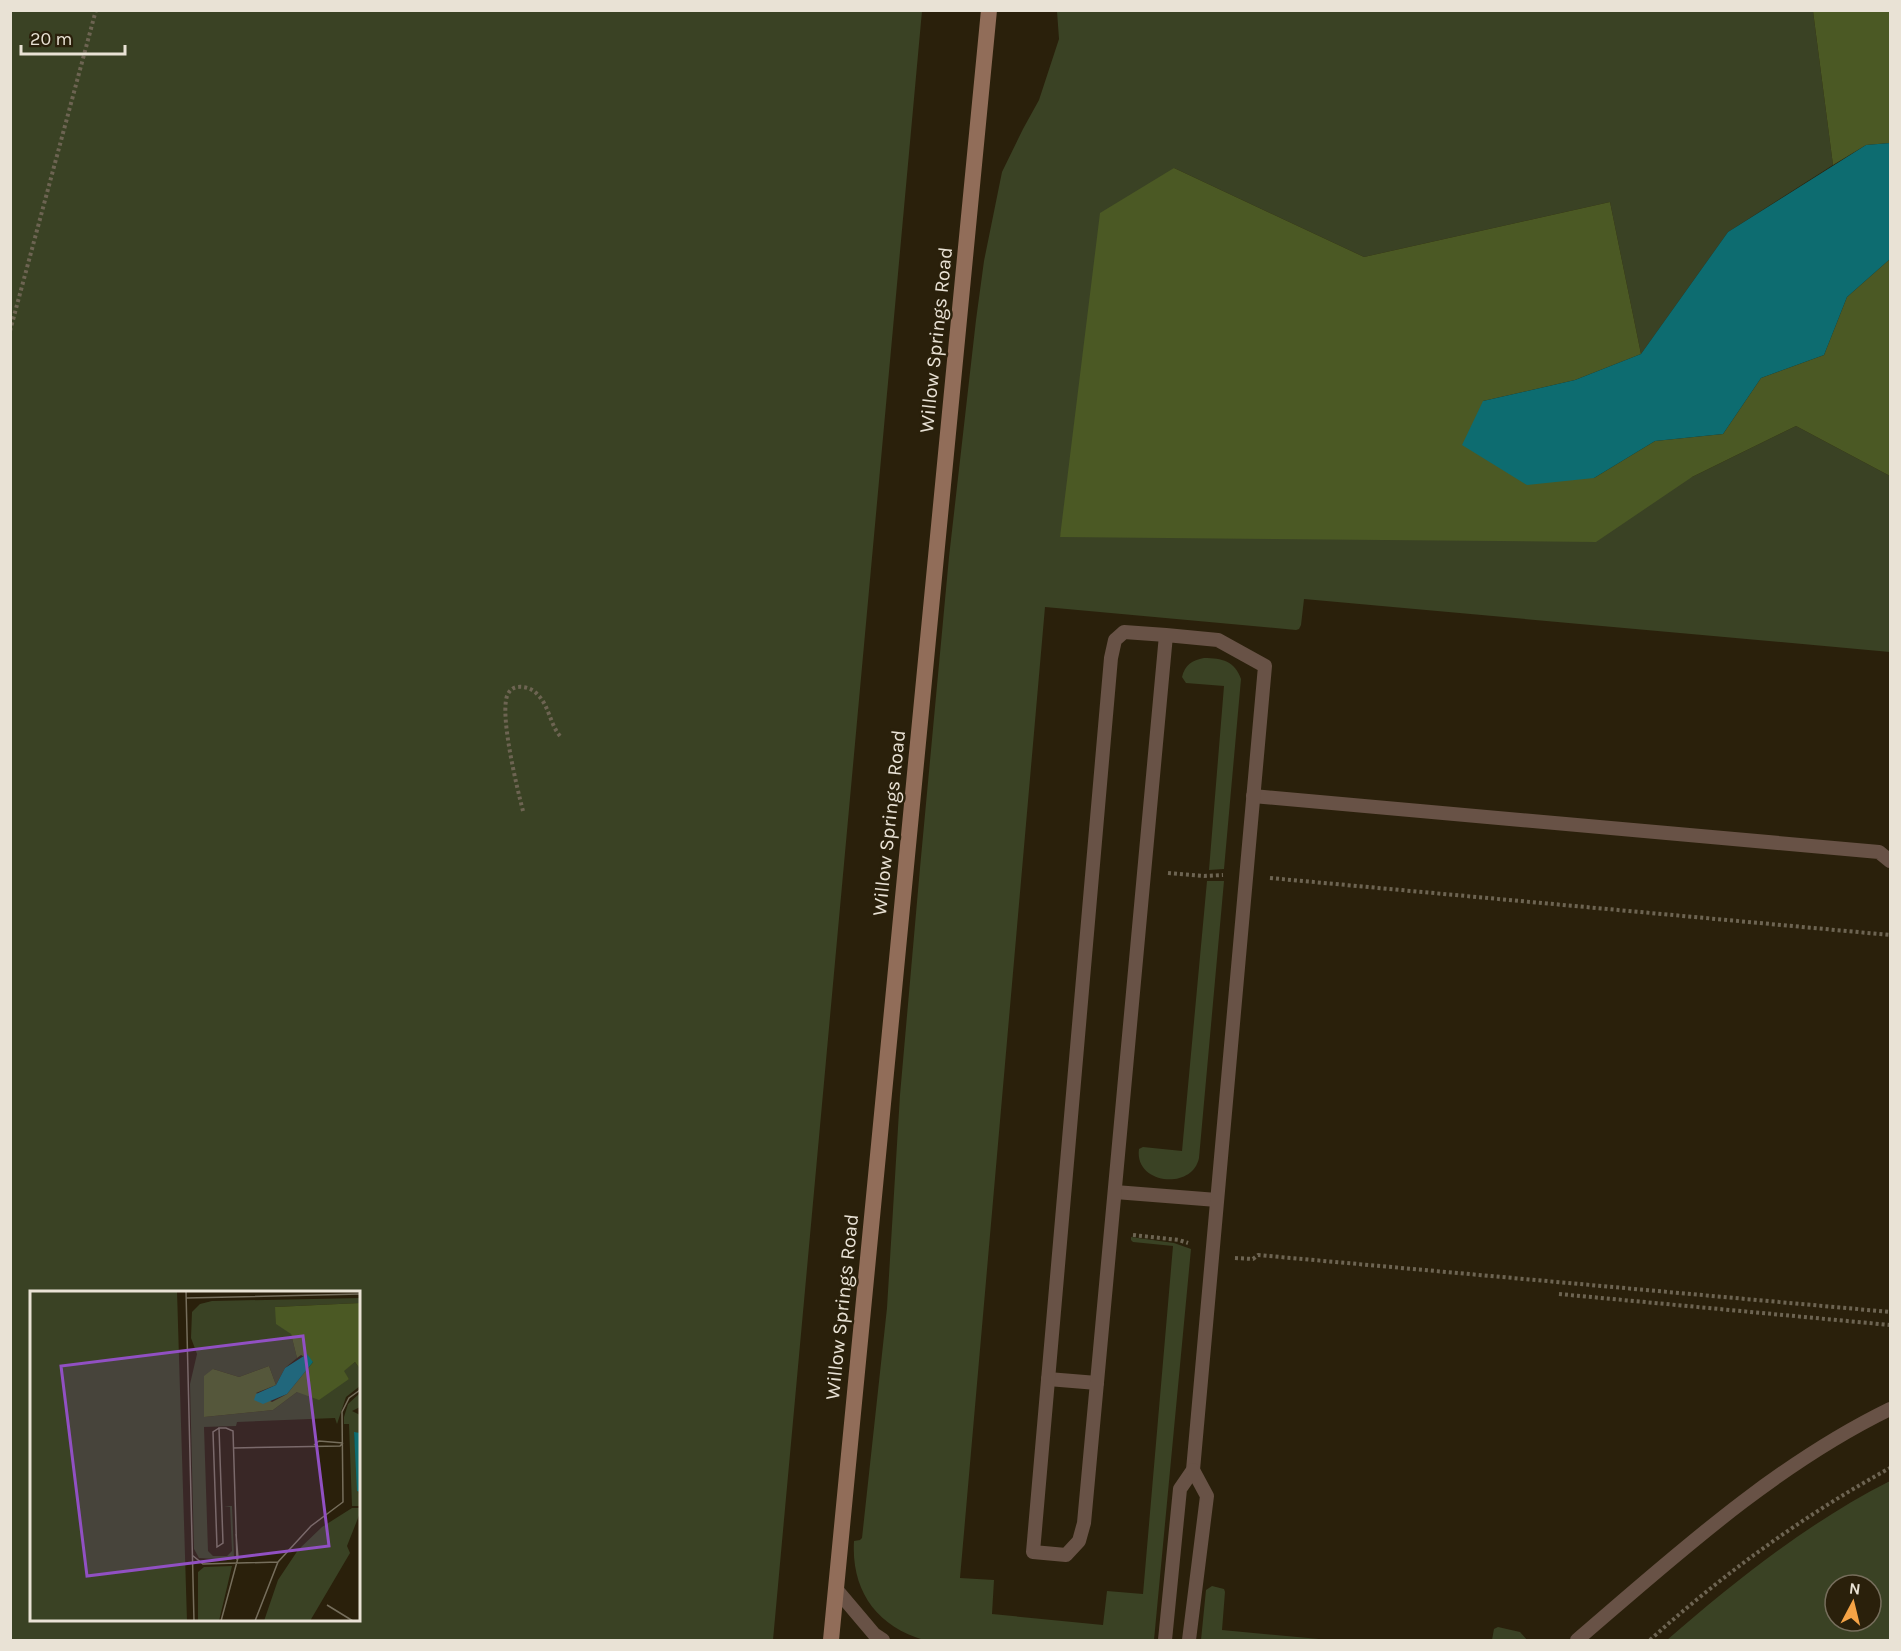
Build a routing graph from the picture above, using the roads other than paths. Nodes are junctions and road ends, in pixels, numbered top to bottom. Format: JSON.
{"nodes":[{"id":1,"x":989,"y":10,"type":"edge"},
{"id":2,"x":1166,"y":636,"type":"junction"},
{"id":3,"x":1253,"y":796,"type":"junction"},
{"id":4,"x":1885,"y":849,"type":"edge"},
{"id":5,"x":1890,"y":861,"type":"edge"},
{"id":6,"x":1114,"y":1192,"type":"junction"},
{"id":7,"x":1217,"y":1200,"type":"junction"},
{"id":8,"x":1048,"y":1379,"type":"junction"},
{"id":9,"x":1097,"y":1383,"type":"junction"},
{"id":10,"x":1890,"y":1409,"type":"edge"},
{"id":11,"x":1193,"y":1470,"type":"junction"},
{"id":12,"x":836,"y":1589,"type":"junction"},
{"id":13,"x":831,"y":1641,"type":"edge"},
{"id":14,"x":883,"y":1641,"type":"edge"},
{"id":15,"x":1166,"y":1641,"type":"edge"},
{"id":16,"x":1189,"y":1641,"type":"edge"},
{"id":17,"x":1577,"y":1641,"type":"edge"}],
"edges":[{"from":1,"to":12,"type":"main road","name":"Willow Springs Road"},
{"from":2,"to":3,"type":"lane"},
{"from":2,"to":6,"type":"lane"},
{"from":2,"to":8,"type":"lane"},
{"from":3,"to":4,"type":"lane"},
{"from":3,"to":7,"type":"lane"},
{"from":4,"to":5,"type":"lane"},
{"from":6,"to":7,"type":"lane"},
{"from":6,"to":9,"type":"lane"},
{"from":7,"to":11,"type":"lane"},
{"from":8,"to":9,"type":"lane"},
{"from":8,"to":9,"type":"lane"},
{"from":10,"to":17,"type":"lane"},
{"from":11,"to":15,"type":"lane"},
{"from":11,"to":16,"type":"lane"},
{"from":12,"to":13,"type":"main road","name":"Willow Springs Road"},
{"from":12,"to":14,"type":"lane"}]}
